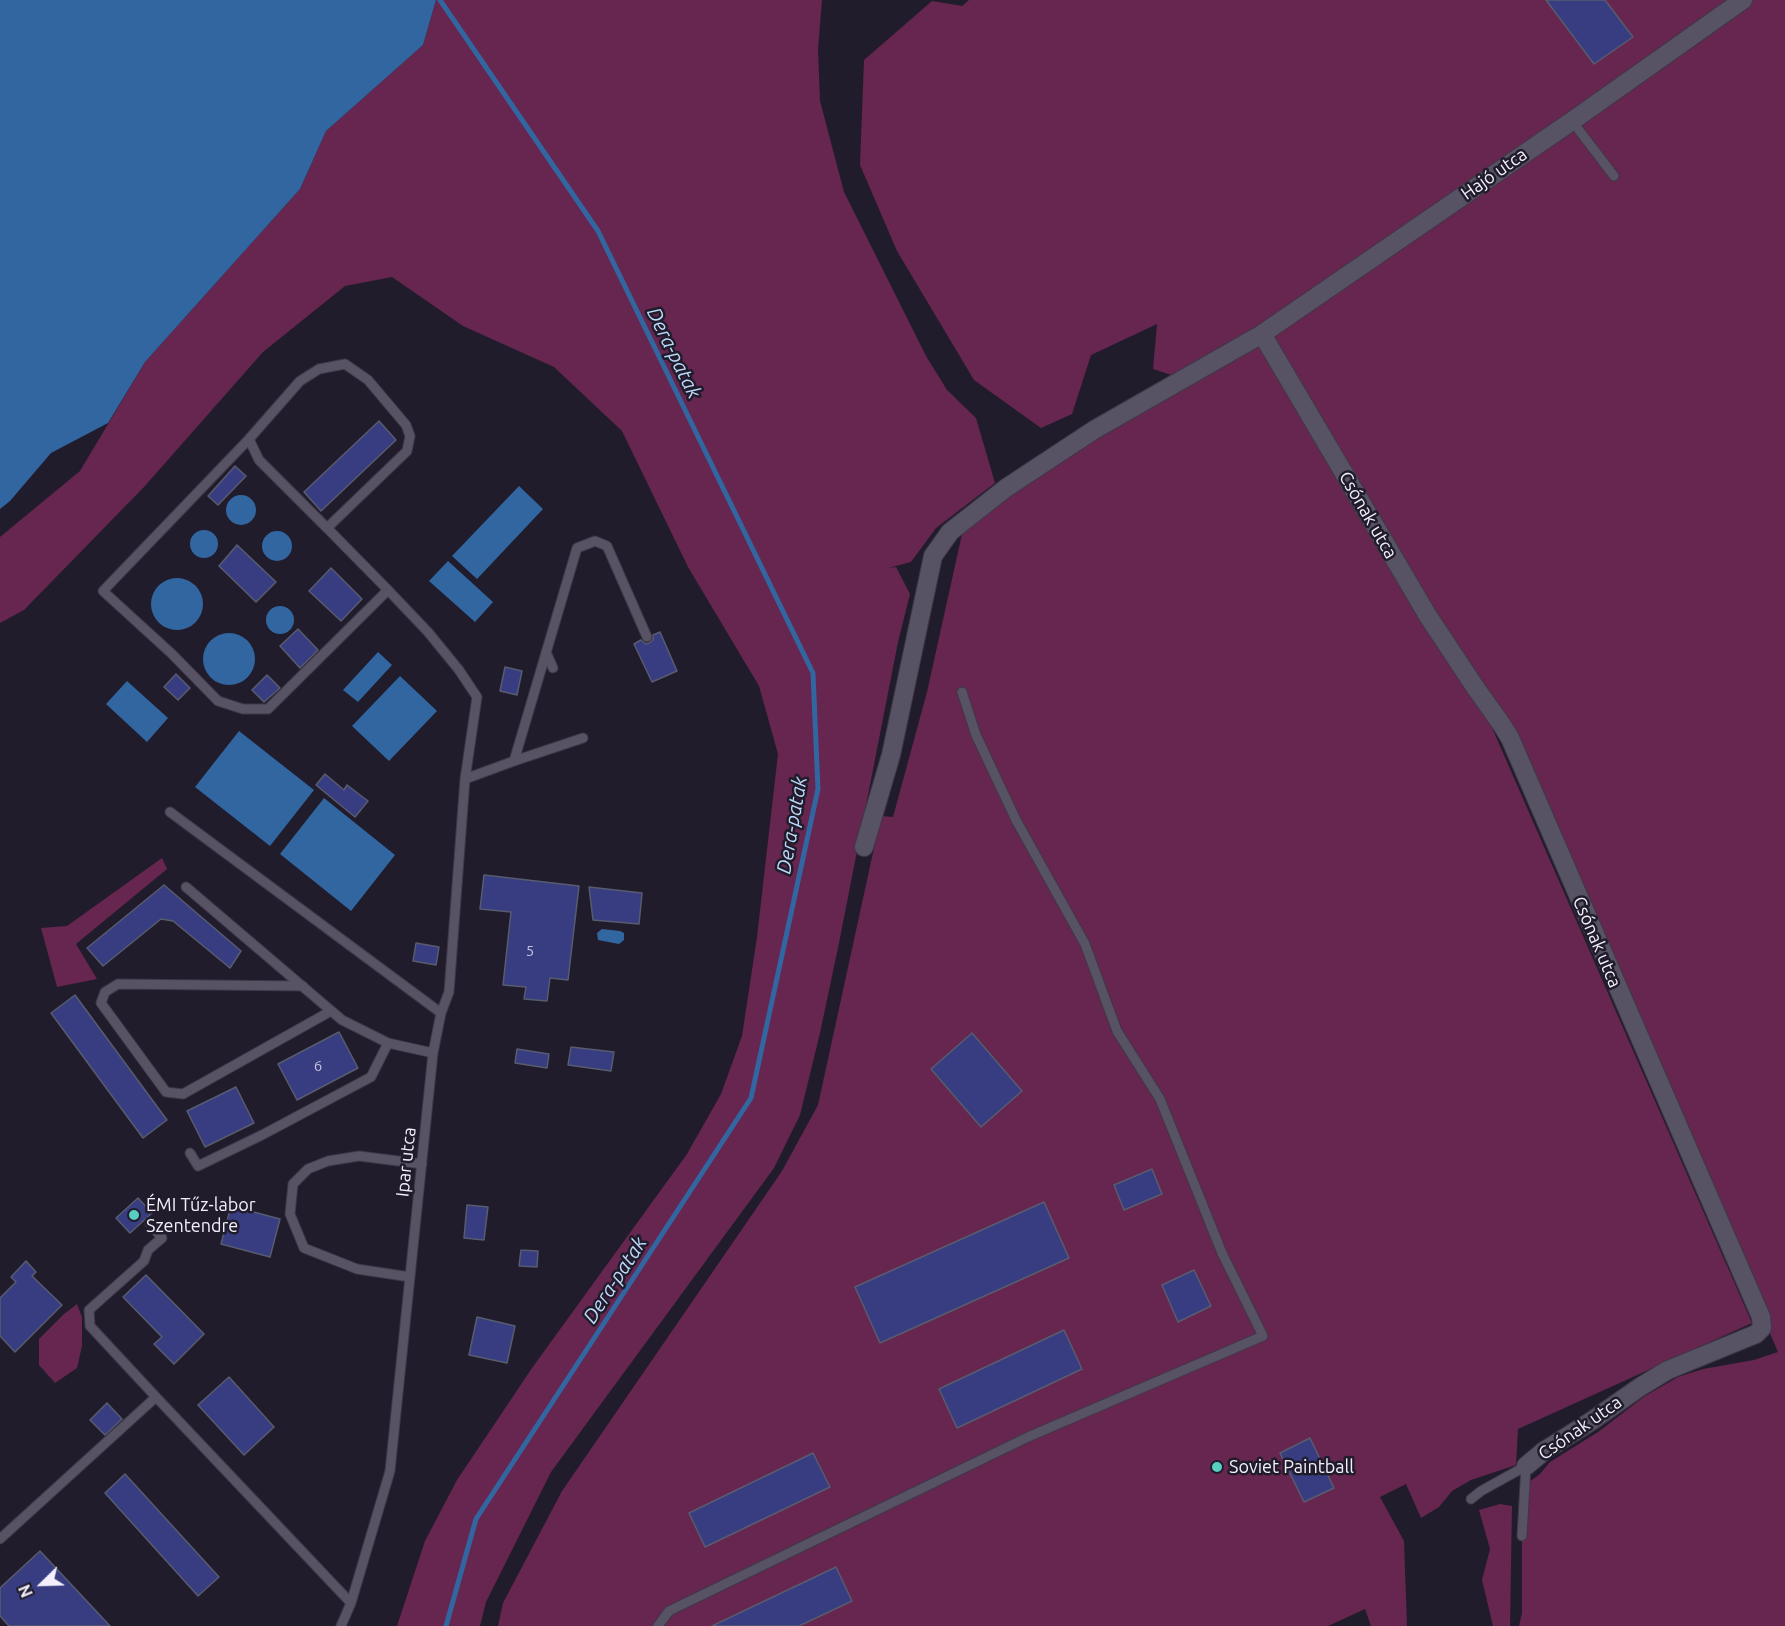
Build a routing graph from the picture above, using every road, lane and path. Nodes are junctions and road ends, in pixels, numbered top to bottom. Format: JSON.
{"nodes":[{"id":1,"x":1743,"y":0,"type":"edge"},
{"id":2,"x":1572,"y":121,"type":"junction"},
{"id":3,"x":1614,"y":176,"type":"dead end"},
{"id":4,"x":1262,"y":334,"type":"junction"},
{"id":5,"x":249,"y":439,"type":"junction"},
{"id":6,"x":327,"y":528,"type":"junction"},
{"id":7,"x":388,"y":590,"type":"junction"},
{"id":8,"x":647,"y":637,"type":"dead end"},
{"id":9,"x":546,"y":652,"type":"junction"},
{"id":10,"x":553,"y":668,"type":"dead end"},
{"id":11,"x":962,"y":692,"type":"dead end"},
{"id":12,"x":583,"y":738,"type":"dead end"},
{"id":13,"x":514,"y":761,"type":"junction"},
{"id":14,"x":465,"y":779,"type":"junction"},
{"id":15,"x":170,"y":812,"type":"dead end"},
{"id":16,"x":864,"y":846,"type":"dead end"},
{"id":17,"x":186,"y":887,"type":"dead end"},
{"id":18,"x":303,"y":986,"type":"junction"},
{"id":19,"x":331,"y":1011,"type":"junction"},
{"id":20,"x":441,"y":1013,"type":"junction"},
{"id":21,"x":388,"y":1043,"type":"junction"},
{"id":22,"x":433,"y":1053,"type":"junction"},
{"id":23,"x":190,"y":1153,"type":"dead end"},
{"id":24,"x":422,"y":1164,"type":"junction"},
{"id":25,"x":150,"y":1224,"type":"dead end"},
{"id":26,"x":410,"y":1277,"type":"junction"},
{"id":27,"x":156,"y":1397,"type":"junction"},
{"id":28,"x":1526,"y":1466,"type":"junction"},
{"id":29,"x":1471,"y":1498,"type":"dead end"},
{"id":30,"x":1522,"y":1536,"type":"dead end"},
{"id":31,"x":0,"y":1539,"type":"edge"},
{"id":32,"x":351,"y":1603,"type":"junction"},
{"id":33,"x":341,"y":1626,"type":"edge"},
{"id":34,"x":658,"y":1626,"type":"edge"}],
"edges":[{"from":1,"to":2,"type":"street","name":"Hajó utca"},
{"from":2,"to":3,"type":"lane"},
{"from":2,"to":4,"type":"street","name":"Hajó utca"},
{"from":4,"to":16,"type":"street","name":"Hajó utca"},
{"from":4,"to":28,"type":"street","name":"Csónak utca"},
{"from":5,"to":6,"type":"lane"},
{"from":5,"to":6,"type":"lane"},
{"from":5,"to":7,"type":"lane"},
{"from":6,"to":7,"type":"lane"},
{"from":7,"to":14,"type":"lane","name":"Ipar utca"},
{"from":8,"to":9,"type":"lane"},
{"from":9,"to":10,"type":"lane"},
{"from":9,"to":13,"type":"lane"},
{"from":11,"to":34,"type":"lane"},
{"from":12,"to":13,"type":"lane"},
{"from":13,"to":14,"type":"lane"},
{"from":14,"to":20,"type":"lane","name":"Ipar utca"},
{"from":15,"to":20,"type":"lane"},
{"from":17,"to":18,"type":"lane"},
{"from":18,"to":19,"type":"lane"},
{"from":18,"to":19,"type":"lane"},
{"from":19,"to":21,"type":"lane"},
{"from":20,"to":22,"type":"lane","name":"Ipar utca"},
{"from":21,"to":22,"type":"lane"},
{"from":21,"to":23,"type":"lane"},
{"from":22,"to":24,"type":"lane","name":"Ipar utca"},
{"from":24,"to":26,"type":"lane","name":"Ipar utca"},
{"from":24,"to":26,"type":"lane"},
{"from":25,"to":27,"type":"lane"},
{"from":26,"to":32,"type":"lane","name":"Ipar utca"},
{"from":27,"to":31,"type":"lane"},
{"from":27,"to":32,"type":"lane"},
{"from":28,"to":29,"type":"lane"},
{"from":28,"to":30,"type":"lane"},
{"from":32,"to":33,"type":"lane","name":"Ipar utca"}]}
